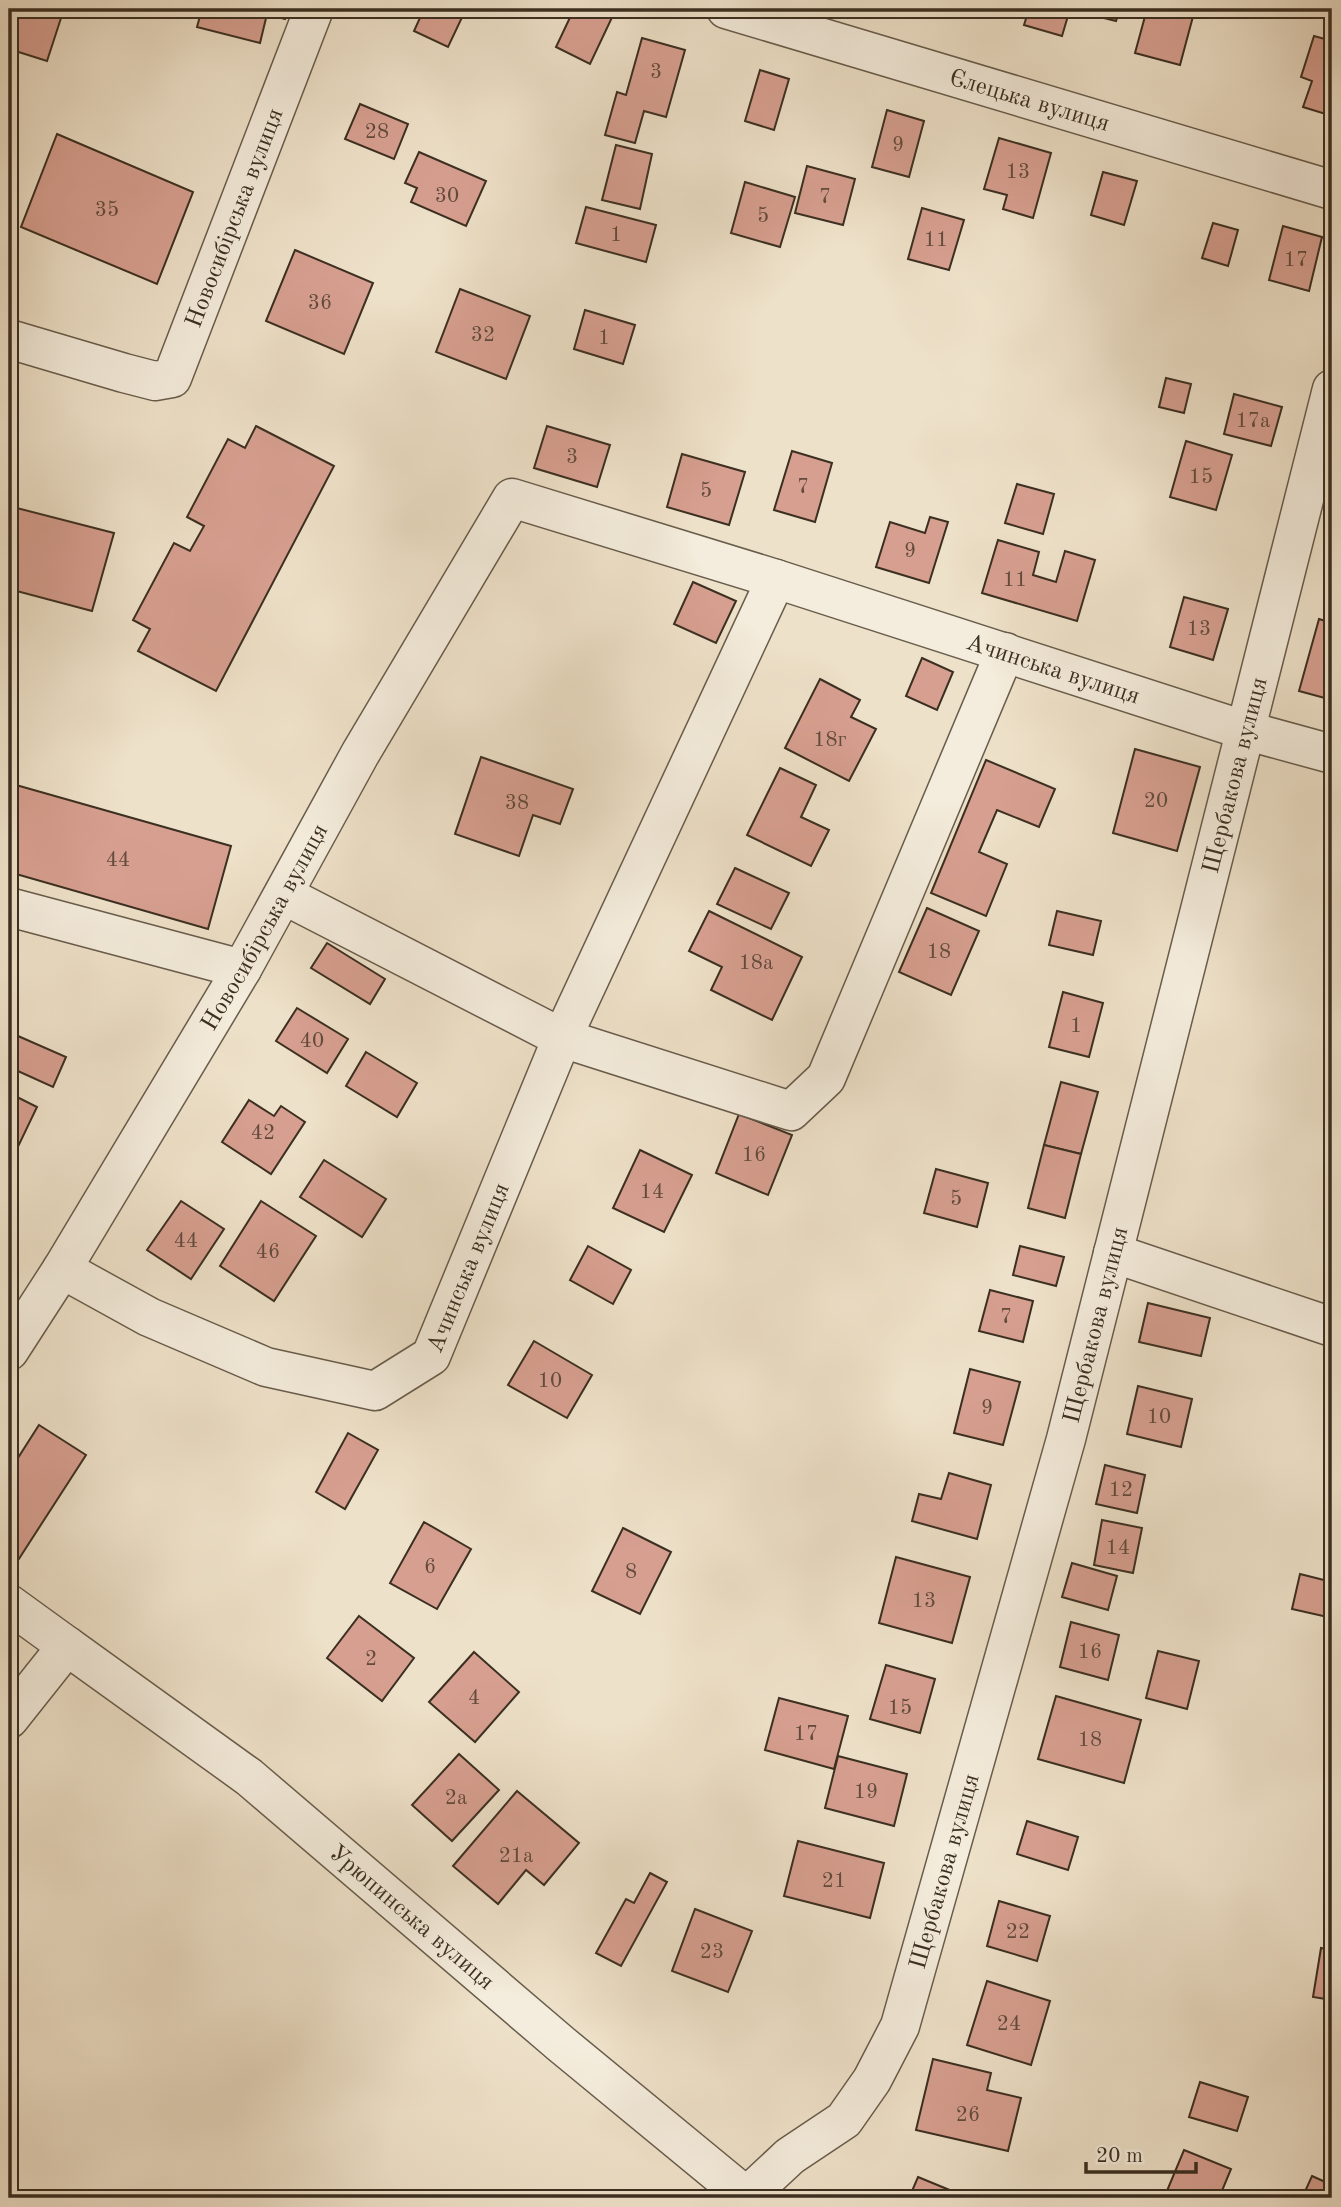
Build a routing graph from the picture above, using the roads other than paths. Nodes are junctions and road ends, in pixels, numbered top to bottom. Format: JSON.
{"nodes":[{"id":1,"x":314,"y":9,"type":"edge"},
{"id":2,"x":732,"y":10,"type":"edge"},
{"id":3,"x":1332,"y":190,"type":"edge"},
{"id":4,"x":9,"y":339,"type":"edge"},
{"id":5,"x":1332,"y":388,"type":"edge"},
{"id":6,"x":512,"y":498,"type":"joint"},
{"id":7,"x":776,"y":579,"type":"junction"},
{"id":8,"x":1005,"y":652,"type":"junction"},
{"id":9,"x":1244,"y":730,"type":"junction"},
{"id":10,"x":1332,"y":754,"type":"edge"},
{"id":11,"x":284,"y":895,"type":"junction"},
{"id":12,"x":9,"y":907,"type":"edge"},
{"id":13,"x":242,"y":969,"type":"junction"},
{"id":14,"x":562,"y":1038,"type":"junction"},
{"id":15,"x":1113,"y":1253,"type":"junction"},
{"id":16,"x":62,"y":1269,"type":"junction"},
{"id":17,"x":1332,"y":1327,"type":"edge"},
{"id":18,"x":9,"y":1351,"type":"edge"},
{"id":19,"x":9,"y":1604,"type":"edge"},
{"id":20,"x":67,"y":1646,"type":"junction"},
{"id":21,"x":9,"y":1719,"type":"edge"},
{"id":22,"x":746,"y":2198,"type":"edge"}],
"edges":[{"from":1,"to":4,"type":"street","name":"Новосибірська вулиця"},
{"from":2,"to":3,"type":"street","name":"Єлецька вулиця"},
{"from":5,"to":9,"type":"street","name":"Щербакова вулиця"},
{"from":6,"to":7,"type":"street","name":"Ачинська вулиця"},
{"from":6,"to":11,"type":"street","name":"Новосибірська вулиця"},
{"from":7,"to":8,"type":"street","name":"Ачинська вулиця"},
{"from":7,"to":14,"type":"street","name":"Ачинська вулиця"},
{"from":8,"to":9,"type":"street","name":"Ачинська вулиця"},
{"from":8,"to":14,"type":"street"},
{"from":9,"to":10,"type":"street","name":"Ачинська вулиця"},
{"from":9,"to":15,"type":"street","name":"Щербакова вулиця"},
{"from":11,"to":13,"type":"street","name":"Новосибірська вулиця"},
{"from":11,"to":14,"type":"street"},
{"from":12,"to":13,"type":"street"},
{"from":13,"to":16,"type":"street","name":"Новосибірська вулиця"},
{"from":14,"to":16,"type":"street","name":"Ачинська вулиця"},
{"from":15,"to":17,"type":"street"},
{"from":15,"to":22,"type":"street","name":"Щербакова вулиця"},
{"from":16,"to":18,"type":"street","name":"Новосибірська вулиця"},
{"from":19,"to":20,"type":"street"},
{"from":20,"to":21,"type":"street"},
{"from":20,"to":22,"type":"street","name":"Урюпинська вулиця"}]}
